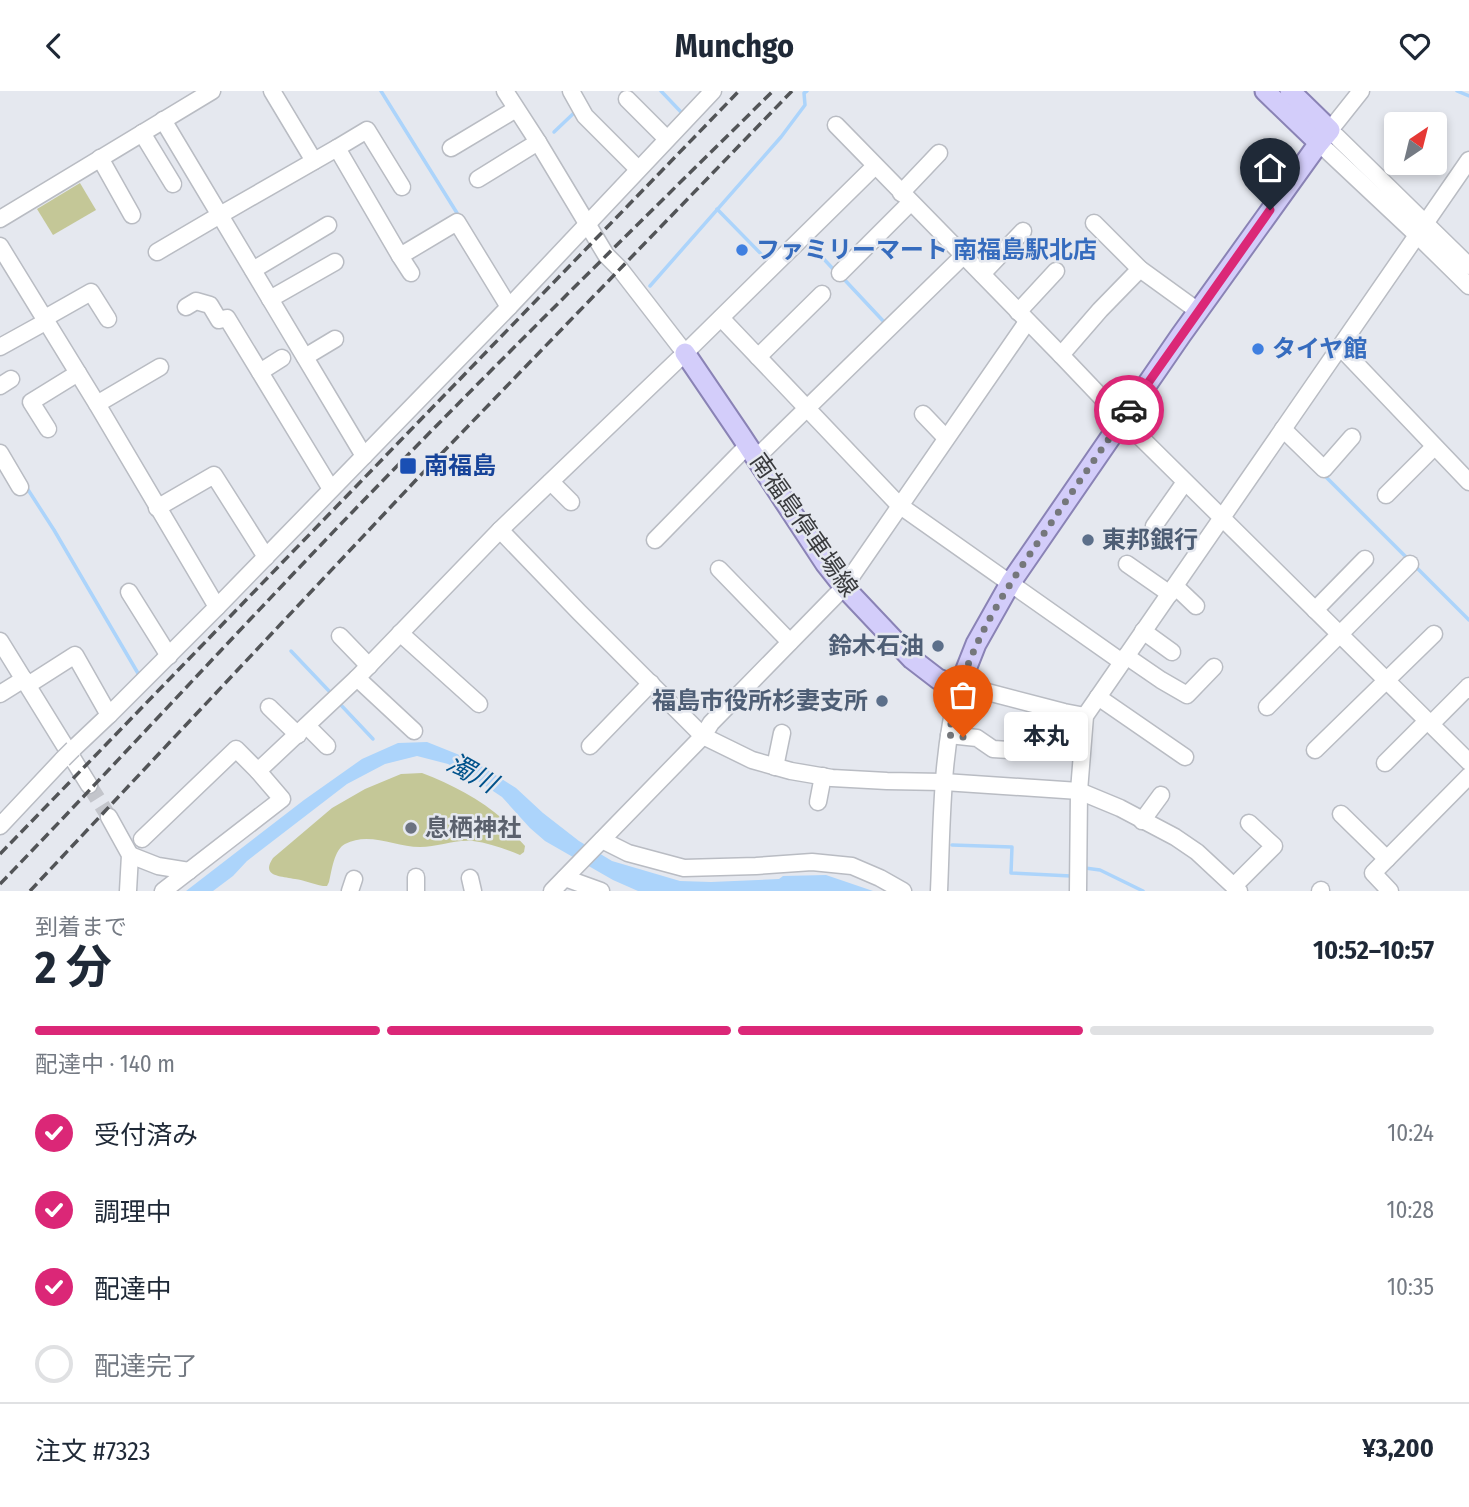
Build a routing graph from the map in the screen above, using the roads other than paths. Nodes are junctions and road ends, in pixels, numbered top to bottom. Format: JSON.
{"nodes":[{"id":1,"x":212,"y":91,"type":"edge"},
{"id":2,"x":272,"y":91,"type":"edge"},
{"id":3,"x":505,"y":91,"type":"edge"},
{"id":4,"x":570,"y":91,"type":"edge"},
{"id":5,"x":1265,"y":91,"type":"edge"},
{"id":6,"x":1290,"y":91,"type":"edge"},
{"id":7,"x":1361,"y":91,"type":"edge"},
{"id":8,"x":706,"y":93,"type":"edge"},
{"id":9,"x":627,"y":99,"type":"dead end"},
{"id":10,"x":516,"y":109,"type":"junction"},
{"id":11,"x":163,"y":120,"type":"junction"},
{"id":12,"x":836,"y":125,"type":"dead end"},
{"id":13,"x":142,"y":133,"type":"junction"},
{"id":14,"x":1325,"y":137,"type":"junction"},
{"id":15,"x":667,"y":139,"type":"junction"},
{"id":16,"x":538,"y":142,"type":"junction"},
{"id":17,"x":337,"y":148,"type":"junction"},
{"id":18,"x":451,"y":148,"type":"dead end"},
{"id":19,"x":939,"y":153,"type":"dead end"},
{"id":20,"x":100,"y":158,"type":"junction"},
{"id":21,"x":1469,"y":160,"type":"edge"},
{"id":22,"x":314,"y":161,"type":"junction"},
{"id":23,"x":875,"y":166,"type":"junction"},
{"id":24,"x":638,"y":169,"type":"junction"},
{"id":25,"x":478,"y":179,"type":"dead end"},
{"id":26,"x":173,"y":184,"type":"dead end"},
{"id":27,"x":402,"y":187,"type":"dead end"},
{"id":28,"x":905,"y":198,"type":"junction"},
{"id":29,"x":132,"y":215,"type":"dead end"},
{"id":30,"x":219,"y":215,"type":"junction"},
{"id":31,"x":0,"y":219,"type":"edge"},
{"id":32,"x":587,"y":223,"type":"junction"},
{"id":33,"x":1094,"y":223,"type":"dead end"},
{"id":34,"x":328,"y":225,"type":"dead end"},
{"id":35,"x":1422,"y":228,"type":"junction"},
{"id":36,"x":1023,"y":231,"type":"dead end"},
{"id":37,"x":0,"y":246,"type":"edge"},
{"id":38,"x":157,"y":252,"type":"dead end"},
{"id":39,"x":400,"y":255,"type":"junction"},
{"id":40,"x":963,"y":257,"type":"junction"},
{"id":41,"x":335,"y":262,"type":"dead end"},
{"id":42,"x":1469,"y":266,"type":"edge"},
{"id":43,"x":6,"y":268,"type":"edge"},
{"id":44,"x":1140,"y":269,"type":"junction"},
{"id":45,"x":253,"y":270,"type":"junction"},
{"id":46,"x":1056,"y":271,"type":"dead end"},
{"id":47,"x":840,"y":273,"type":"dead end"},
{"id":48,"x":411,"y":274,"type":"dead end"},
{"id":49,"x":982,"y":274,"type":"junction"},
{"id":50,"x":1469,"y":286,"type":"edge"},
{"id":51,"x":822,"y":294,"type":"dead end"},
{"id":52,"x":270,"y":299,"type":"junction"},
{"id":53,"x":186,"y":307,"type":"dead end"},
{"id":54,"x":509,"y":307,"type":"junction"},
{"id":55,"x":1198,"y":311,"type":"junction"},
{"id":56,"x":1023,"y":317,"type":"junction"},
{"id":57,"x":720,"y":318,"type":"junction"},
{"id":58,"x":46,"y":319,"type":"junction"},
{"id":59,"x":108,"y":319,"type":"dead end"},
{"id":60,"x":335,"y":339,"type":"dead end"},
{"id":61,"x":0,"y":347,"type":"edge"},
{"id":62,"x":1340,"y":347,"type":"junction"},
{"id":63,"x":685,"y":353,"type":"junction"},
{"id":64,"x":1061,"y":355,"type":"junction"},
{"id":65,"x":304,"y":357,"type":"junction"},
{"id":66,"x":758,"y":357,"type":"junction"},
{"id":67,"x":282,"y":358,"type":"dead end"},
{"id":68,"x":160,"y":367,"type":"dead end"},
{"id":69,"x":260,"y":372,"type":"junction"},
{"id":70,"x":78,"y":373,"type":"junction"},
{"id":71,"x":97,"y":404,"type":"junction"},
{"id":72,"x":807,"y":408,"type":"junction"},
{"id":73,"x":923,"y":414,"type":"dead end"},
{"id":74,"x":1122,"y":419,"type":"junction"},
{"id":75,"x":48,"y":429,"type":"dead end"},
{"id":76,"x":1283,"y":429,"type":"junction"},
{"id":77,"x":1352,"y":437,"type":"dead end"},
{"id":78,"x":946,"y":438,"type":"junction"},
{"id":79,"x":1434,"y":447,"type":"junction"},
{"id":80,"x":752,"y":451,"type":"junction"},
{"id":81,"x":0,"y":453,"type":"edge"},
{"id":82,"x":364,"y":456,"type":"junction"},
{"id":83,"x":551,"y":482,"type":"junction"},
{"id":84,"x":1185,"y":482,"type":"junction"},
{"id":85,"x":1469,"y":482,"type":"edge"},
{"id":86,"x":20,"y":487,"type":"dead end"},
{"id":87,"x":331,"y":489,"type":"junction"},
{"id":88,"x":1386,"y":495,"type":"dead end"},
{"id":89,"x":570,"y":502,"type":"dead end"},
{"id":90,"x":899,"y":505,"type":"junction"},
{"id":91,"x":157,"y":508,"type":"junction"},
{"id":92,"x":1222,"y":518,"type":"junction"},
{"id":93,"x":1154,"y":526,"type":"dead end"},
{"id":94,"x":500,"y":530,"type":"junction"},
{"id":95,"x":654,"y":540,"type":"dead end"},
{"id":96,"x":266,"y":557,"type":"junction"},
{"id":97,"x":1365,"y":559,"type":"dead end"},
{"id":98,"x":1127,"y":564,"type":"dead end"},
{"id":99,"x":1410,"y":564,"type":"dead end"},
{"id":100,"x":719,"y":569,"type":"dead end"},
{"id":101,"x":1011,"y":582,"type":"junction"},
{"id":102,"x":844,"y":587,"type":"junction"},
{"id":103,"x":1172,"y":590,"type":"junction"},
{"id":104,"x":129,"y":592,"type":"dead end"},
{"id":105,"x":1196,"y":606,"type":"dead end"},
{"id":106,"x":217,"y":607,"type":"junction"},
{"id":107,"x":1315,"y":610,"type":"junction"},
{"id":108,"x":1143,"y":631,"type":"junction"},
{"id":109,"x":400,"y":633,"type":"junction"},
{"id":110,"x":1340,"y":634,"type":"junction"},
{"id":111,"x":1434,"y":634,"type":"dead end"},
{"id":112,"x":340,"y":636,"type":"dead end"},
{"id":113,"x":0,"y":641,"type":"edge"},
{"id":114,"x":790,"y":642,"type":"junction"},
{"id":115,"x":1172,"y":652,"type":"dead end"},
{"id":116,"x":169,"y":656,"type":"junction"},
{"id":117,"x":1124,"y":659,"type":"junction"},
{"id":118,"x":369,"y":666,"type":"junction"},
{"id":119,"x":1214,"y":667,"type":"dead end"},
{"id":120,"x":357,"y":678,"type":"junction"},
{"id":121,"x":1387,"y":681,"type":"junction"},
{"id":122,"x":26,"y":682,"type":"junction"},
{"id":123,"x":651,"y":683,"type":"junction"},
{"id":124,"x":1469,"y":686,"type":"edge"},
{"id":125,"x":959,"y":687,"type":"junction"},
{"id":126,"x":0,"y":694,"type":"edge"},
{"id":127,"x":1097,"y":697,"type":"junction"},
{"id":128,"x":479,"y":704,"type":"dead end"},
{"id":129,"x":270,"y":707,"type":"dead end"},
{"id":130,"x":1267,"y":707,"type":"dead end"},
{"id":131,"x":109,"y":715,"type":"junction"},
{"id":132,"x":1085,"y":716,"type":"junction"},
{"id":133,"x":1429,"y":722,"type":"junction"},
{"id":134,"x":303,"y":731,"type":"junction"},
{"id":135,"x":414,"y":731,"type":"dead end"},
{"id":136,"x":782,"y":733,"type":"dead end"},
{"id":137,"x":949,"y":735,"type":"junction"},
{"id":138,"x":703,"y":736,"type":"junction"},
{"id":139,"x":327,"y":746,"type":"dead end"},
{"id":140,"x":590,"y":746,"type":"dead end"},
{"id":141,"x":1009,"y":750,"type":"dead end"},
{"id":142,"x":1315,"y":750,"type":"dead end"},
{"id":143,"x":1185,"y":757,"type":"dead end"},
{"id":144,"x":1469,"y":762,"type":"edge"},
{"id":145,"x":1385,"y":763,"type":"dead end"},
{"id":146,"x":775,"y":767,"type":"junction"},
{"id":147,"x":258,"y":771,"type":"junction"},
{"id":148,"x":823,"y":776,"type":"junction"},
{"id":149,"x":1469,"y":776,"type":"edge"},
{"id":150,"x":944,"y":782,"type":"junction"},
{"id":151,"x":89,"y":785,"type":"tunnel mouth"},
{"id":152,"x":1079,"y":791,"type":"junction"},
{"id":153,"x":1161,"y":795,"type":"dead end"},
{"id":154,"x":818,"y":802,"type":"dead end"},
{"id":155,"x":1340,"y":814,"type":"dead end"},
{"id":156,"x":109,"y":817,"type":"tunnel mouth"},
{"id":157,"x":1142,"y":821,"type":"junction"},
{"id":158,"x":1250,"y":823,"type":"dead end"},
{"id":159,"x":0,"y":826,"type":"edge"},
{"id":160,"x":142,"y":839,"type":"dead end"},
{"id":161,"x":599,"y":843,"type":"junction"},
{"id":162,"x":131,"y":855,"type":"junction"},
{"id":163,"x":1387,"y":859,"type":"junction"},
{"id":164,"x":189,"y":871,"type":"junction"},
{"id":165,"x":565,"y":878,"type":"junction"},
{"id":166,"x":1236,"y":889,"type":"edge"},
{"id":167,"x":128,"y":891,"type":"edge"},
{"id":168,"x":163,"y":891,"type":"edge"},
{"id":169,"x":552,"y":891,"type":"edge"},
{"id":170,"x":601,"y":891,"type":"edge"},
{"id":171,"x":903,"y":891,"type":"edge"},
{"id":172,"x":939,"y":891,"type":"edge"},
{"id":173,"x":1078,"y":891,"type":"edge"},
{"id":174,"x":1390,"y":891,"type":"edge"}],
"edges":[{"from":1,"to":11,"type":"street"},
{"from":2,"to":22,"type":"street"},
{"from":3,"to":10,"type":"street"},
{"from":4,"to":24,"type":"street"},
{"from":5,"to":14,"type":"main road"},
{"from":6,"to":14,"type":"main road"},
{"from":7,"to":14,"type":"street"},
{"from":8,"to":15,"type":"street"},
{"from":9,"to":15,"type":"street"},
{"from":10,"to":16,"type":"street"},
{"from":10,"to":18,"type":"street"},
{"from":11,"to":13,"type":"street"},
{"from":11,"to":30,"type":"street"},
{"from":12,"to":23,"type":"street"},
{"from":13,"to":20,"type":"street"},
{"from":13,"to":26,"type":"street"},
{"from":14,"to":35,"type":"street"},
{"from":14,"to":55,"type":"main road"},
{"from":15,"to":24,"type":"street"},
{"from":16,"to":25,"type":"street"},
{"from":16,"to":32,"type":"street"},
{"from":17,"to":22,"type":"street"},
{"from":17,"to":27,"type":"street"},
{"from":17,"to":39,"type":"street"},
{"from":19,"to":28,"type":"street"},
{"from":20,"to":29,"type":"street"},
{"from":20,"to":31,"type":"street"},
{"from":21,"to":35,"type":"street"},
{"from":22,"to":30,"type":"street"},
{"from":23,"to":28,"type":"street"},
{"from":23,"to":57,"type":"street"},
{"from":24,"to":32,"type":"street"},
{"from":28,"to":40,"type":"street"},
{"from":28,"to":47,"type":"street"},
{"from":30,"to":38,"type":"street"},
{"from":30,"to":45,"type":"street"},
{"from":32,"to":54,"type":"street"},
{"from":32,"to":63,"type":"street"},
{"from":33,"to":44,"type":"street"},
{"from":34,"to":45,"type":"street"},
{"from":35,"to":42,"type":"street"},
{"from":35,"to":50,"type":"street"},
{"from":35,"to":62,"type":"street"},
{"from":36,"to":49,"type":"street"},
{"from":37,"to":43,"type":"street"},
{"from":39,"to":48,"type":"street"},
{"from":39,"to":54,"type":"street"},
{"from":40,"to":49,"type":"street"},
{"from":40,"to":72,"type":"street"},
{"from":41,"to":52,"type":"street"},
{"from":43,"to":58,"type":"street"},
{"from":44,"to":55,"type":"street"},
{"from":44,"to":64,"type":"street"},
{"from":45,"to":52,"type":"street"},
{"from":46,"to":56,"type":"street"},
{"from":49,"to":56,"type":"street"},
{"from":51,"to":66,"type":"street"},
{"from":52,"to":65,"type":"street"},
{"from":53,"to":69,"type":"street"},
{"from":54,"to":82,"type":"street"},
{"from":55,"to":74,"type":"main road"},
{"from":56,"to":64,"type":"street"},
{"from":56,"to":78,"type":"street"},
{"from":57,"to":63,"type":"street"},
{"from":57,"to":66,"type":"street"},
{"from":58,"to":59,"type":"street"},
{"from":58,"to":61,"type":"street"},
{"from":58,"to":70,"type":"street"},
{"from":60,"to":65,"type":"street"},
{"from":62,"to":76,"type":"street"},
{"from":62,"to":79,"type":"street"},
{"from":63,"to":80,"type":"main road","name":"南福島停車場線"},
{"from":63,"to":83,"type":"street"},
{"from":64,"to":74,"type":"street"},
{"from":65,"to":82,"type":"street"},
{"from":66,"to":72,"type":"street"},
{"from":67,"to":69,"type":"street"},
{"from":68,"to":71,"type":"street"},
{"from":69,"to":87,"type":"street"},
{"from":70,"to":71,"type":"street"},
{"from":70,"to":75,"type":"street"},
{"from":71,"to":91,"type":"street"},
{"from":72,"to":80,"type":"street"},
{"from":72,"to":90,"type":"street"},
{"from":73,"to":78,"type":"street"},
{"from":74,"to":84,"type":"street"},
{"from":74,"to":101,"type":"main road"},
{"from":76,"to":77,"type":"street"},
{"from":76,"to":92,"type":"street"},
{"from":78,"to":90,"type":"street"},
{"from":79,"to":85,"type":"street"},
{"from":79,"to":88,"type":"street"},
{"from":80,"to":95,"type":"street"},
{"from":80,"to":102,"type":"main road","name":"南福島停車場線"},
{"from":81,"to":86,"type":"street"},
{"from":82,"to":87,"type":"street"},
{"from":83,"to":89,"type":"street"},
{"from":83,"to":94,"type":"street"},
{"from":84,"to":92,"type":"street"},
{"from":84,"to":93,"type":"street"},
{"from":87,"to":96,"type":"street"},
{"from":90,"to":101,"type":"street"},
{"from":90,"to":102,"type":"street"},
{"from":91,"to":96,"type":"street"},
{"from":91,"to":106,"type":"street"},
{"from":92,"to":103,"type":"street"},
{"from":92,"to":107,"type":"street"},
{"from":94,"to":109,"type":"street"},
{"from":94,"to":123,"type":"street"},
{"from":96,"to":106,"type":"street"},
{"from":97,"to":107,"type":"street"},
{"from":98,"to":103,"type":"street"},
{"from":99,"to":110,"type":"street"},
{"from":100,"to":114,"type":"street"},
{"from":101,"to":117,"type":"street"},
{"from":101,"to":125,"type":"main road"},
{"from":102,"to":114,"type":"street"},
{"from":102,"to":125,"type":"main road","name":"南福島停車場線"},
{"from":103,"to":105,"type":"street"},
{"from":103,"to":108,"type":"street"},
{"from":104,"to":116,"type":"street"},
{"from":106,"to":116,"type":"street"},
{"from":107,"to":110,"type":"street"},
{"from":108,"to":115,"type":"street"},
{"from":108,"to":117,"type":"street"},
{"from":109,"to":118,"type":"street"},
{"from":109,"to":128,"type":"street"},
{"from":110,"to":121,"type":"street"},
{"from":110,"to":130,"type":"street"},
{"from":111,"to":121,"type":"street"},
{"from":112,"to":118,"type":"street"},
{"from":113,"to":122,"type":"street"},
{"from":114,"to":138,"type":"street"},
{"from":116,"to":131,"type":"street"},
{"from":117,"to":119,"type":"street"},
{"from":117,"to":127,"type":"street"},
{"from":118,"to":120,"type":"street"},
{"from":120,"to":134,"type":"street"},
{"from":120,"to":135,"type":"street"},
{"from":121,"to":133,"type":"street"},
{"from":121,"to":142,"type":"street"},
{"from":122,"to":126,"type":"street"},
{"from":122,"to":131,"type":"street"},
{"from":122,"to":151,"type":"street"},
{"from":123,"to":138,"type":"street"},
{"from":123,"to":140,"type":"street"},
{"from":124,"to":133,"type":"street"},
{"from":125,"to":132,"type":"street"},
{"from":125,"to":137,"type":"street"},
{"from":127,"to":132,"type":"street"},
{"from":127,"to":143,"type":"street"},
{"from":129,"to":134,"type":"street"},
{"from":131,"to":159,"type":"street"},
{"from":132,"to":152,"type":"street"},
{"from":133,"to":144,"type":"street"},
{"from":133,"to":145,"type":"street"},
{"from":134,"to":139,"type":"street"},
{"from":134,"to":147,"type":"street"},
{"from":136,"to":146,"type":"street"},
{"from":137,"to":141,"type":"street"},
{"from":137,"to":150,"type":"street"},
{"from":138,"to":146,"type":"street"},
{"from":138,"to":161,"type":"street"},
{"from":146,"to":148,"type":"street"},
{"from":147,"to":160,"type":"street"},
{"from":147,"to":164,"type":"street"},
{"from":148,"to":150,"type":"street"},
{"from":148,"to":154,"type":"street"},
{"from":149,"to":163,"type":"street"},
{"from":150,"to":152,"type":"street"},
{"from":150,"to":172,"type":"street"},
{"from":152,"to":157,"type":"street"},
{"from":152,"to":173,"type":"street"},
{"from":153,"to":157,"type":"street"},
{"from":155,"to":163,"type":"street"},
{"from":156,"to":162,"type":"street"},
{"from":157,"to":166,"type":"street"},
{"from":158,"to":166,"type":"street"},
{"from":161,"to":165,"type":"street"},
{"from":161,"to":171,"type":"street"},
{"from":162,"to":164,"type":"street"},
{"from":162,"to":167,"type":"street"},
{"from":163,"to":174,"type":"street"},
{"from":164,"to":168,"type":"street"},
{"from":165,"to":169,"type":"street"},
{"from":165,"to":170,"type":"street"}]}
